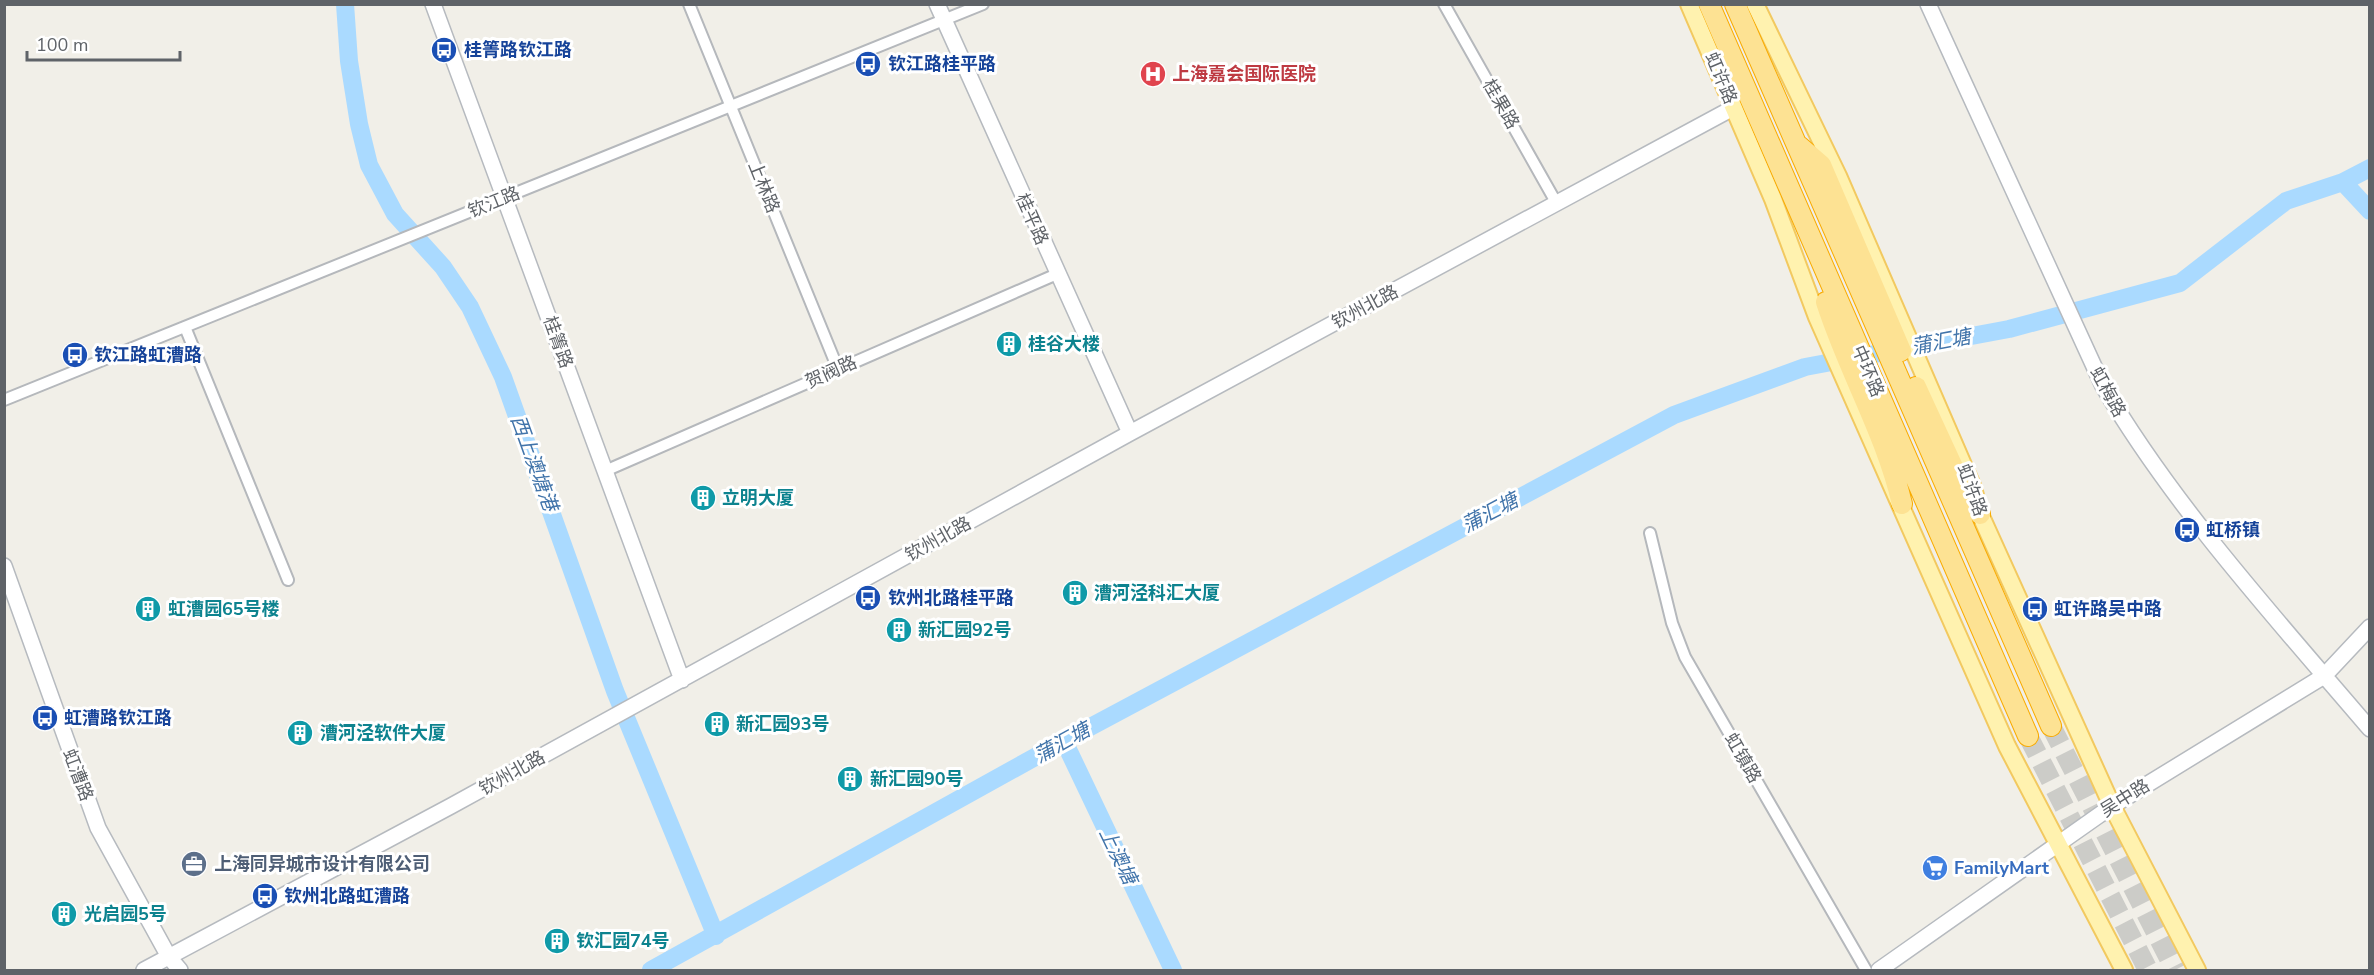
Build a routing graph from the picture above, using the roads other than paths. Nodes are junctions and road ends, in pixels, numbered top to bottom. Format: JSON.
{"nodes":[{"id":1,"x":433,"y":4,"type":"edge"},
{"id":2,"x":689,"y":4,"type":"edge"},
{"id":3,"x":937,"y":4,"type":"edge"},
{"id":4,"x":983,"y":4,"type":"edge"},
{"id":5,"x":1444,"y":4,"type":"edge"},
{"id":6,"x":1689,"y":4,"type":"edge"},
{"id":7,"x":1708,"y":4,"type":"edge"},
{"id":8,"x":1735,"y":4,"type":"edge"},
{"id":9,"x":1755,"y":4,"type":"edge"},
{"id":10,"x":1928,"y":4,"type":"edge"},
{"id":11,"x":944,"y":20,"type":"junction"},
{"id":12,"x":731,"y":106,"type":"junction"},
{"id":13,"x":1733,"y":108,"type":"junction"},
{"id":14,"x":504,"y":198,"type":"junction"},
{"id":15,"x":1557,"y":204,"type":"junction"},
{"id":16,"x":1056,"y":274,"type":"junction"},
{"id":17,"x":1886,"y":318,"type":"junction"},
{"id":18,"x":185,"y":327,"type":"junction"},
{"id":19,"x":1836,"y":330,"type":"junction"},
{"id":20,"x":838,"y":369,"type":"junction"},
{"id":21,"x":1912,"y":378,"type":"junction"},
{"id":22,"x":1861,"y":390,"type":"junction"},
{"id":23,"x":4,"y":400,"type":"edge"},
{"id":24,"x":1130,"y":433,"type":"junction"},
{"id":25,"x":605,"y":471,"type":"junction"},
{"id":26,"x":1902,"y":504,"type":"joint"},
{"id":27,"x":1980,"y":514,"type":"joint"},
{"id":28,"x":1650,"y":533,"type":"dead end"},
{"id":29,"x":4,"y":566,"type":"edge"},
{"id":30,"x":288,"y":580,"type":"dead end"},
{"id":31,"x":2370,"y":627,"type":"edge"},
{"id":32,"x":2324,"y":676,"type":"junction"},
{"id":33,"x":682,"y":680,"type":"junction"},
{"id":34,"x":2051,"y":726,"type":"tunnel mouth"},
{"id":35,"x":2370,"y":729,"type":"edge"},
{"id":36,"x":2028,"y":736,"type":"tunnel mouth"},
{"id":37,"x":2112,"y":806,"type":"junction"},
{"id":38,"x":2059,"y":842,"type":"junction"},
{"id":39,"x":169,"y":957,"type":"junction"},
{"id":40,"x":144,"y":970,"type":"edge"},
{"id":41,"x":180,"y":970,"type":"edge"},
{"id":42,"x":1866,"y":970,"type":"edge"},
{"id":43,"x":1879,"y":970,"type":"edge"},
{"id":44,"x":2124,"y":970,"type":"edge"},
{"id":45,"x":2198,"y":970,"type":"edge"}],
"edges":[{"from":1,"to":14,"type":"street","name":"桂箐路"},
{"from":2,"to":12,"type":"street","name":"上林路"},
{"from":3,"to":11,"type":"street","name":"桂平路"},
{"from":4,"to":11,"type":"street","name":"钦江路"},
{"from":5,"to":15,"type":"street","name":"桂果路"},
{"from":6,"to":13,"type":"main road","name":"虹许路"},
{"from":7,"to":19,"type":"highway","name":"中环路"},
{"from":8,"to":17,"type":"highway","name":"中环路"},
{"from":9,"to":17,"type":"main road"},
{"from":10,"to":32,"type":"street","name":"虹梅路"},
{"from":11,"to":12,"type":"street","name":"钦江路"},
{"from":11,"to":16,"type":"street","name":"桂平路"},
{"from":12,"to":14,"type":"street","name":"钦江路"},
{"from":12,"to":20,"type":"street","name":"上林路"},
{"from":13,"to":15,"type":"street","name":"钦州北路"},
{"from":13,"to":19,"type":"main road","name":"虹许路"},
{"from":14,"to":18,"type":"street","name":"钦江路"},
{"from":14,"to":25,"type":"street","name":"桂箐路"},
{"from":15,"to":24,"type":"street","name":"钦州北路"},
{"from":16,"to":20,"type":"street","name":"贺阀路"},
{"from":16,"to":24,"type":"street","name":"桂平路"},
{"from":17,"to":21,"type":"highway","name":"中环路"},
{"from":18,"to":23,"type":"street","name":"钦江路"},
{"from":18,"to":30,"type":"street"},
{"from":19,"to":22,"type":"highway","name":"中环路"},
{"from":20,"to":25,"type":"street","name":"贺阀路"},
{"from":21,"to":27,"type":"highway"},
{"from":21,"to":34,"type":"highway","name":"中环路"},
{"from":22,"to":26,"type":"highway"},
{"from":22,"to":36,"type":"highway","name":"中环路"},
{"from":24,"to":33,"type":"street","name":"钦州北路"},
{"from":25,"to":33,"type":"street","name":"桂箐路"},
{"from":26,"to":38,"type":"main road"},
{"from":27,"to":37,"type":"main road","name":"虹许路"},
{"from":28,"to":42,"type":"street","name":"虹镇路"},
{"from":29,"to":39,"type":"street","name":"虹漕路"},
{"from":31,"to":32,"type":"street","name":"吴中路"},
{"from":32,"to":35,"type":"street","name":"虹梅路"},
{"from":32,"to":37,"type":"street","name":"吴中路"},
{"from":33,"to":39,"type":"street","name":"钦州北路"},
{"from":37,"to":38,"type":"street","name":"吴中路"},
{"from":37,"to":45,"type":"main road","name":"虹许路"},
{"from":38,"to":43,"type":"street","name":"吴中路"},
{"from":38,"to":44,"type":"main road"},
{"from":39,"to":40,"type":"street","name":"钦州北路"},
{"from":39,"to":41,"type":"street","name":"虹漕路"}]}
